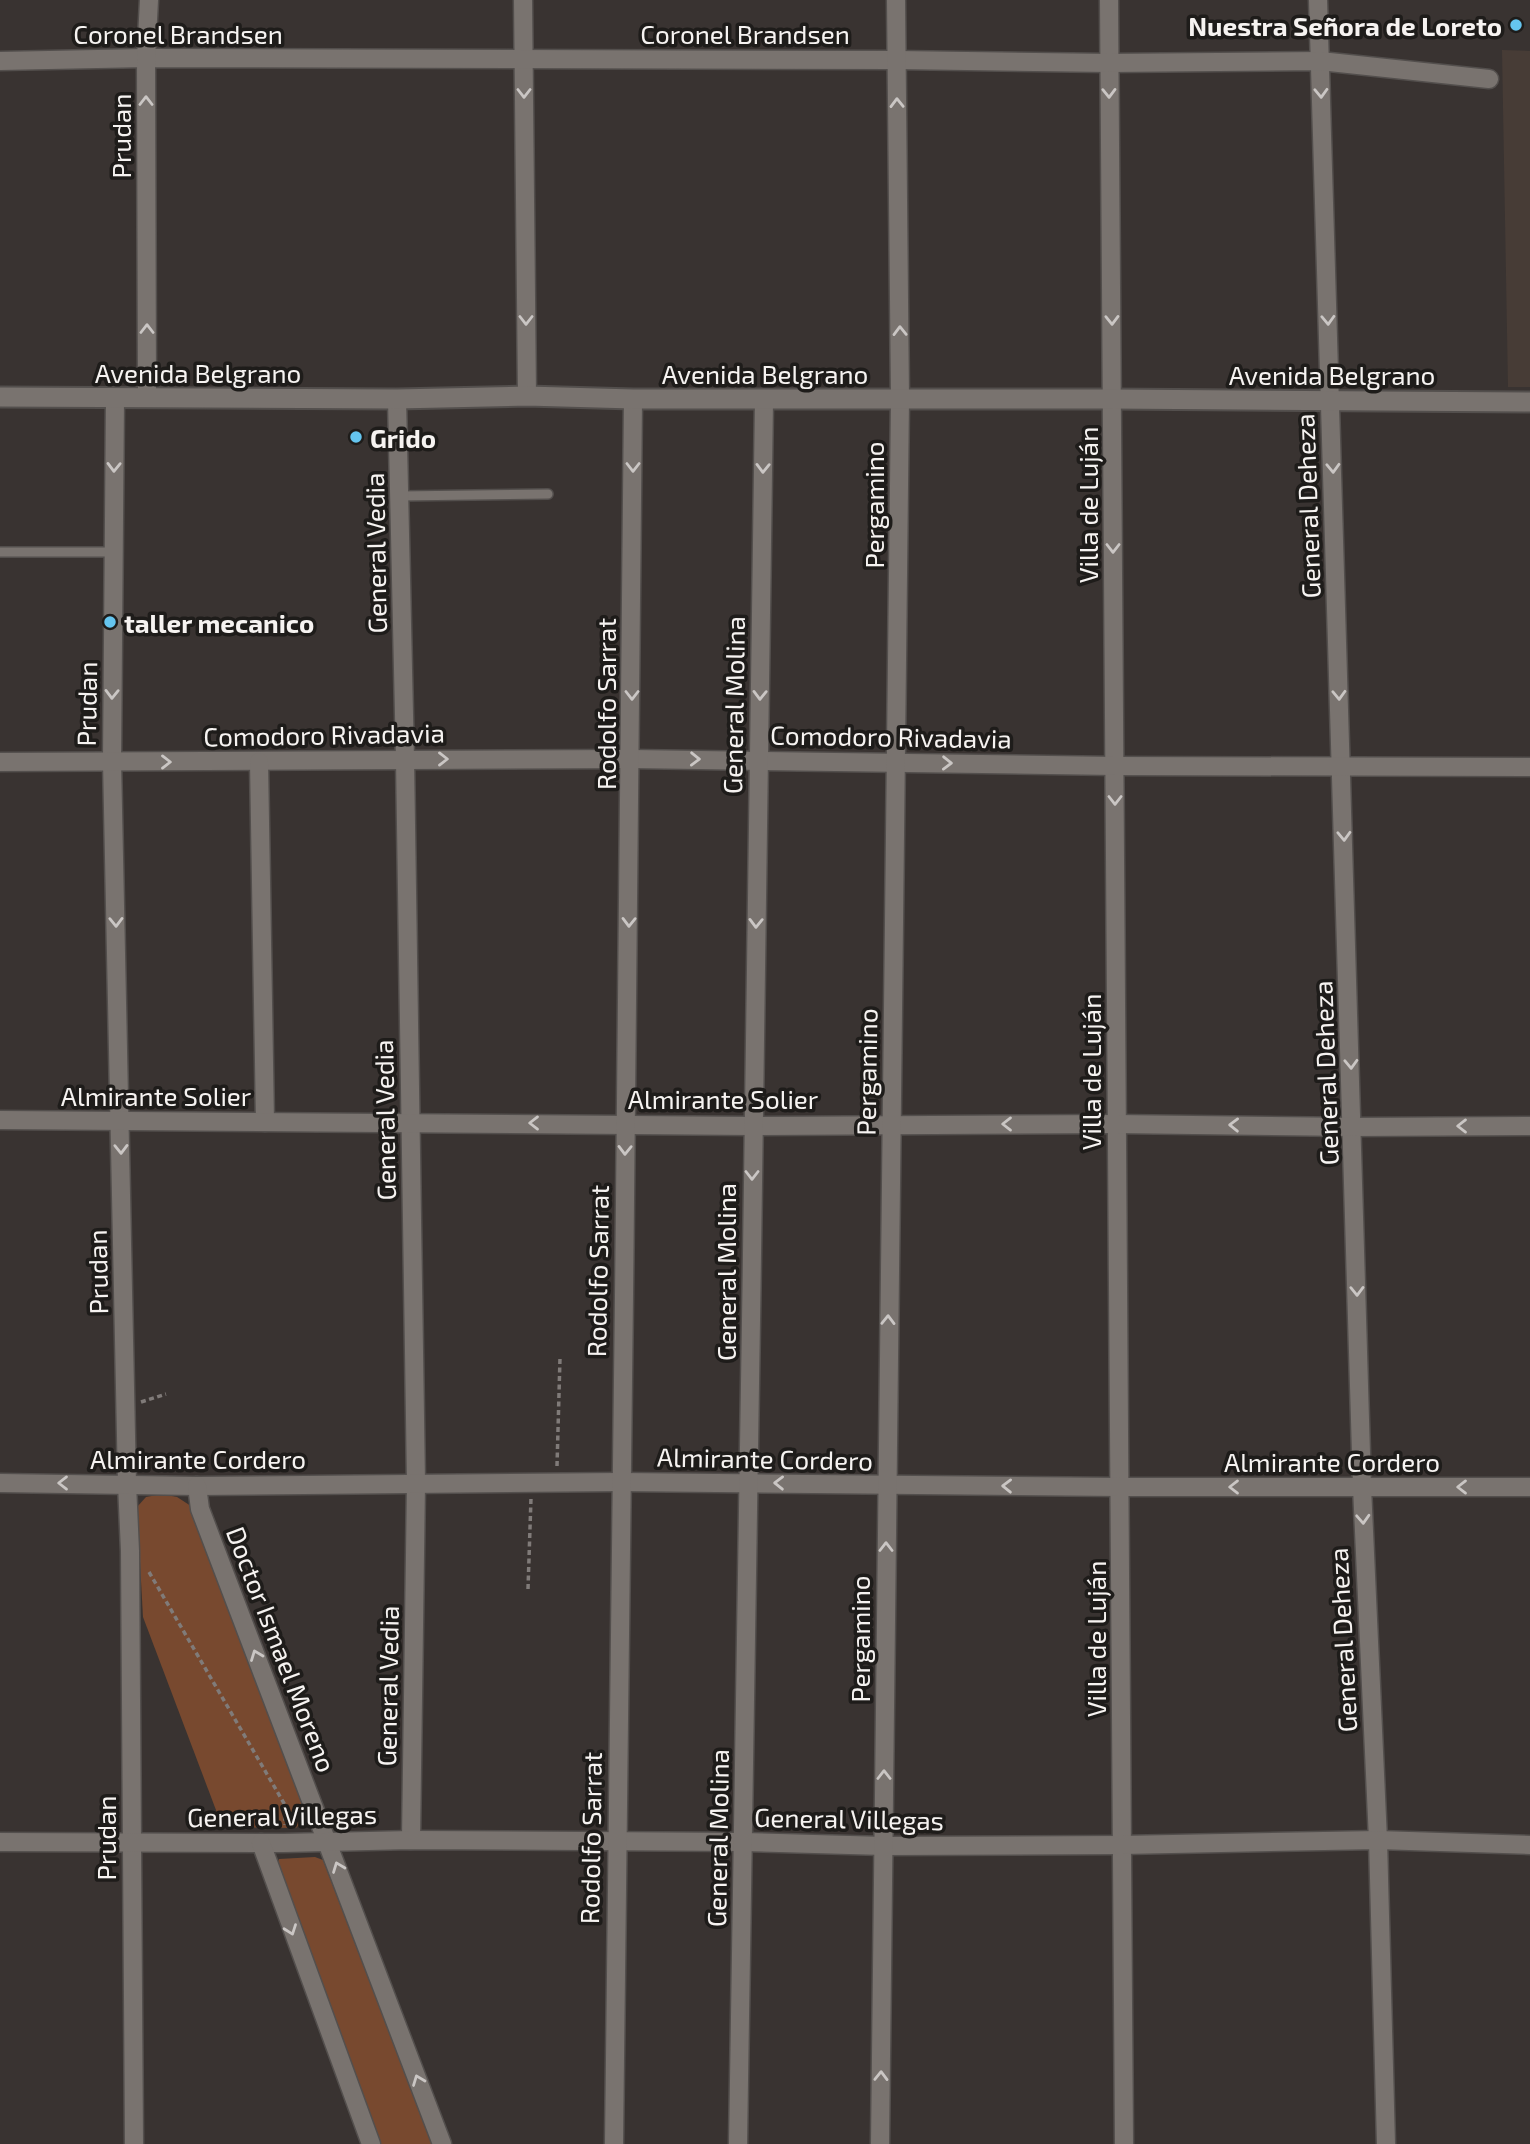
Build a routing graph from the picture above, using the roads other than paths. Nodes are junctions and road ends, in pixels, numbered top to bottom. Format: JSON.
{"nodes":[{"id":1,"x":149,"y":0,"type":"edge"},
{"id":2,"x":523,"y":0,"type":"edge"},
{"id":3,"x":896,"y":0,"type":"edge"},
{"id":4,"x":1109,"y":0,"type":"edge"},
{"id":5,"x":1318,"y":0,"type":"edge"},
{"id":6,"x":146,"y":58,"type":"junction"},
{"id":7,"x":524,"y":60,"type":"junction"},
{"id":8,"x":897,"y":60,"type":"junction"},
{"id":9,"x":0,"y":61,"type":"edge"},
{"id":10,"x":1320,"y":61,"type":"junction"},
{"id":11,"x":1109,"y":63,"type":"junction"},
{"id":12,"x":1489,"y":79,"type":"dead end"},
{"id":13,"x":527,"y":396,"type":"junction"},
{"id":14,"x":0,"y":397,"type":"edge"},
{"id":15,"x":147,"y":397,"type":"junction"},
{"id":16,"x":115,"y":398,"type":"junction"},
{"id":17,"x":397,"y":399,"type":"junction"},
{"id":18,"x":633,"y":399,"type":"junction"},
{"id":19,"x":900,"y":399,"type":"junction"},
{"id":20,"x":1112,"y":399,"type":"junction"},
{"id":21,"x":764,"y":400,"type":"junction"},
{"id":22,"x":1330,"y":400,"type":"junction"},
{"id":23,"x":1530,"y":402,"type":"edge"},
{"id":24,"x":548,"y":494,"type":"dead end"},
{"id":25,"x":400,"y":496,"type":"junction"},
{"id":26,"x":0,"y":552,"type":"edge"},
{"id":27,"x":114,"y":552,"type":"junction"},
{"id":28,"x":405,"y":759,"type":"junction"},
{"id":29,"x":632,"y":759,"type":"junction"},
{"id":30,"x":759,"y":760,"type":"junction"},
{"id":31,"x":112,"y":761,"type":"junction"},
{"id":32,"x":0,"y":762,"type":"edge"},
{"id":33,"x":259,"y":762,"type":"junction"},
{"id":34,"x":897,"y":762,"type":"junction"},
{"id":35,"x":1115,"y":766,"type":"junction"},
{"id":36,"x":1530,"y":767,"type":"edge"},
{"id":37,"x":1342,"y":768,"type":"junction"},
{"id":38,"x":0,"y":1121,"type":"edge"},
{"id":39,"x":120,"y":1122,"type":"junction"},
{"id":40,"x":265,"y":1122,"type":"junction"},
{"id":41,"x":410,"y":1123,"type":"junction"},
{"id":42,"x":625,"y":1123,"type":"junction"},
{"id":43,"x":891,"y":1124,"type":"junction"},
{"id":44,"x":1116,"y":1124,"type":"junction"},
{"id":45,"x":753,"y":1126,"type":"junction"},
{"id":46,"x":1530,"y":1126,"type":"edge"},
{"id":47,"x":1353,"y":1127,"type":"junction"},
{"id":48,"x":621,"y":1482,"type":"junction"},
{"id":49,"x":0,"y":1483,"type":"edge"},
{"id":50,"x":416,"y":1483,"type":"junction"},
{"id":51,"x":750,"y":1483,"type":"junction"},
{"id":52,"x":127,"y":1484,"type":"junction"},
{"id":53,"x":886,"y":1485,"type":"junction"},
{"id":54,"x":197,"y":1486,"type":"junction"},
{"id":55,"x":1120,"y":1487,"type":"junction"},
{"id":56,"x":1362,"y":1487,"type":"junction"},
{"id":57,"x":1530,"y":1487,"type":"edge"},
{"id":58,"x":1378,"y":1839,"type":"junction"},
{"id":59,"x":411,"y":1840,"type":"junction"},
{"id":60,"x":328,"y":1841,"type":"junction"},
{"id":61,"x":0,"y":1842,"type":"edge"},
{"id":62,"x":131,"y":1842,"type":"junction"},
{"id":63,"x":616,"y":1842,"type":"junction"},
{"id":64,"x":743,"y":1842,"type":"junction"},
{"id":65,"x":261,"y":1843,"type":"junction"},
{"id":66,"x":1122,"y":1845,"type":"junction"},
{"id":67,"x":1530,"y":1845,"type":"edge"},
{"id":68,"x":884,"y":1846,"type":"junction"},
{"id":69,"x":134,"y":2144,"type":"edge"},
{"id":70,"x":370,"y":2144,"type":"edge"},
{"id":71,"x":442,"y":2144,"type":"edge"},
{"id":72,"x":614,"y":2144,"type":"edge"},
{"id":73,"x":738,"y":2144,"type":"edge"},
{"id":74,"x":880,"y":2144,"type":"edge"},
{"id":75,"x":1124,"y":2144,"type":"edge"},
{"id":76,"x":1386,"y":2144,"type":"edge"}],
"edges":[{"from":1,"to":6,"type":"street","name":"Prudan"},
{"from":2,"to":7,"type":"street"},
{"from":3,"to":8,"type":"street","name":"Pergamino"},
{"from":4,"to":11,"type":"street","name":"Villa de Luján"},
{"from":5,"to":10,"type":"street","name":"General Deheza"},
{"from":6,"to":7,"type":"street","name":"Coronel Brandsen"},
{"from":6,"to":9,"type":"street","name":"Coronel Brandsen"},
{"from":15,"to":6,"type":"street","name":"Prudan","one_way":true},
{"from":7,"to":8,"type":"street","name":"Coronel Brandsen"},
{"from":7,"to":13,"type":"street","one_way":true},
{"from":8,"to":11,"type":"street","name":"Coronel Brandsen"},
{"from":19,"to":8,"type":"street","name":"Pergamino","one_way":true},
{"from":10,"to":11,"type":"street","name":"Coronel Brandsen"},
{"from":10,"to":12,"type":"street","name":"Coronel Brandsen"},
{"from":10,"to":22,"type":"street","name":"General Deheza","one_way":true},
{"from":11,"to":20,"type":"street","name":"Villa de Luján","one_way":true},
{"from":13,"to":17,"type":"street","name":"Avenida Belgrano"},
{"from":13,"to":18,"type":"street","name":"Avenida Belgrano"},
{"from":14,"to":16,"type":"street","name":"Avenida Belgrano"},
{"from":15,"to":16,"type":"street","name":"Avenida Belgrano"},
{"from":15,"to":17,"type":"street","name":"Avenida Belgrano"},
{"from":16,"to":27,"type":"street","name":"Prudan","one_way":true},
{"from":17,"to":25,"type":"street","name":"General Vedia"},
{"from":18,"to":21,"type":"street","name":"Avenida Belgrano"},
{"from":18,"to":29,"type":"street","name":"Rodolfo Sarrat","one_way":true},
{"from":19,"to":20,"type":"street","name":"Avenida Belgrano"},
{"from":19,"to":21,"type":"street","name":"Avenida Belgrano"},
{"from":19,"to":34,"type":"street","name":"Pergamino"},
{"from":20,"to":22,"type":"street","name":"Avenida Belgrano"},
{"from":20,"to":35,"type":"street","name":"Villa de Luján","one_way":true},
{"from":21,"to":30,"type":"street","name":"General Molina","one_way":true},
{"from":22,"to":23,"type":"street","name":"Avenida Belgrano"},
{"from":22,"to":37,"type":"street","name":"General Deheza","one_way":true},
{"from":24,"to":25,"type":"lane"},
{"from":25,"to":28,"type":"street","name":"General Vedia"},
{"from":26,"to":27,"type":"lane"},
{"from":27,"to":31,"type":"street","name":"Prudan","one_way":true},
{"from":28,"to":29,"type":"street","name":"Comodoro Rivadavia","one_way":true},
{"from":28,"to":33,"type":"street","name":"Comodoro Rivadavia"},
{"from":28,"to":41,"type":"street","name":"General Vedia"},
{"from":29,"to":30,"type":"street","name":"Comodoro Rivadavia","one_way":true},
{"from":29,"to":42,"type":"street","name":"Rodolfo Sarrat","one_way":true},
{"from":30,"to":34,"type":"street","name":"Comodoro Rivadavia"},
{"from":30,"to":45,"type":"street","name":"General Molina","one_way":true},
{"from":31,"to":32,"type":"street","name":"Comodoro Rivadavia"},
{"from":31,"to":33,"type":"street","name":"Comodoro Rivadavia","one_way":true},
{"from":31,"to":39,"type":"street","name":"Prudan","one_way":true},
{"from":33,"to":40,"type":"street"},
{"from":34,"to":35,"type":"street","name":"Comodoro Rivadavia","one_way":true},
{"from":34,"to":43,"type":"street","name":"Pergamino"},
{"from":35,"to":37,"type":"street","name":"Comodoro Rivadavia"},
{"from":35,"to":44,"type":"street","name":"Villa de Luján","one_way":true},
{"from":36,"to":37,"type":"street","name":"Comodoro Rivadavia"},
{"from":37,"to":47,"type":"street","name":"General Deheza","one_way":true},
{"from":38,"to":39,"type":"street","name":"Almirante Solier"},
{"from":39,"to":40,"type":"street","name":"Almirante Solier"},
{"from":39,"to":52,"type":"street","name":"Prudan","one_way":true},
{"from":40,"to":41,"type":"street","name":"Almirante Solier"},
{"from":42,"to":41,"type":"street","name":"Almirante Solier","one_way":true},
{"from":41,"to":50,"type":"street","name":"General Vedia"},
{"from":42,"to":45,"type":"street","name":"Almirante Solier"},
{"from":42,"to":48,"type":"street","name":"Rodolfo Sarrat","one_way":true},
{"from":44,"to":43,"type":"street","name":"Almirante Solier","one_way":true},
{"from":43,"to":45,"type":"street","name":"Almirante Solier"},
{"from":53,"to":43,"type":"street","name":"Pergamino","one_way":true},
{"from":47,"to":44,"type":"street","name":"Almirante Solier","one_way":true},
{"from":44,"to":55,"type":"street","name":"Villa de Luján"},
{"from":45,"to":51,"type":"street","name":"General Molina","one_way":true},
{"from":46,"to":47,"type":"street","name":"Almirante Solier","one_way":true},
{"from":47,"to":56,"type":"street","name":"General Deheza","one_way":true},
{"from":48,"to":50,"type":"street","name":"Almirante Cordero"},
{"from":48,"to":51,"type":"street","name":"Almirante Cordero"},
{"from":48,"to":63,"type":"street","name":"Rodolfo Sarrat"},
{"from":52,"to":49,"type":"street","name":"Almirante Cordero","one_way":true},
{"from":50,"to":54,"type":"street","name":"Almirante Cordero"},
{"from":50,"to":59,"type":"street","name":"General Vedia"},
{"from":53,"to":51,"type":"street","name":"Almirante Cordero","one_way":true},
{"from":51,"to":64,"type":"street","name":"General Molina"},
{"from":52,"to":54,"type":"street","name":"Almirante Cordero"},
{"from":52,"to":62,"type":"street","name":"Prudan"},
{"from":55,"to":53,"type":"street","name":"Almirante Cordero","one_way":true},
{"from":68,"to":53,"type":"street","name":"Pergamino","one_way":true},
{"from":60,"to":54,"type":"street","name":"Doctor Ismael Moreno","one_way":true},
{"from":56,"to":55,"type":"street","name":"Almirante Cordero","one_way":true},
{"from":55,"to":66,"type":"street","name":"Villa de Luján"},
{"from":57,"to":56,"type":"street","name":"Almirante Cordero","one_way":true},
{"from":56,"to":58,"type":"street","name":"General Deheza","one_way":true},
{"from":58,"to":66,"type":"street","name":"General Villegas"},
{"from":58,"to":67,"type":"street","name":"General Villegas"},
{"from":58,"to":76,"type":"street","name":"General Deheza"},
{"from":59,"to":60,"type":"street","name":"General Villegas"},
{"from":59,"to":63,"type":"street","name":"General Villegas"},
{"from":60,"to":65,"type":"street","name":"General Villegas"},
{"from":71,"to":60,"type":"street","name":"Doctor Ismael Moreno","one_way":true},
{"from":61,"to":62,"type":"street","name":"General Villegas"},
{"from":62,"to":65,"type":"street","name":"General Villegas"},
{"from":62,"to":69,"type":"street","name":"Prudan"},
{"from":63,"to":64,"type":"street","name":"General Villegas"},
{"from":63,"to":72,"type":"street","name":"Rodolfo Sarrat"},
{"from":64,"to":68,"type":"street","name":"General Villegas"},
{"from":64,"to":73,"type":"street","name":"General Molina"},
{"from":65,"to":70,"type":"street","one_way":true},
{"from":66,"to":68,"type":"street","name":"General Villegas"},
{"from":66,"to":75,"type":"street","name":"Villa de Luján"},
{"from":74,"to":68,"type":"street","name":"Pergamino","one_way":true}]}
